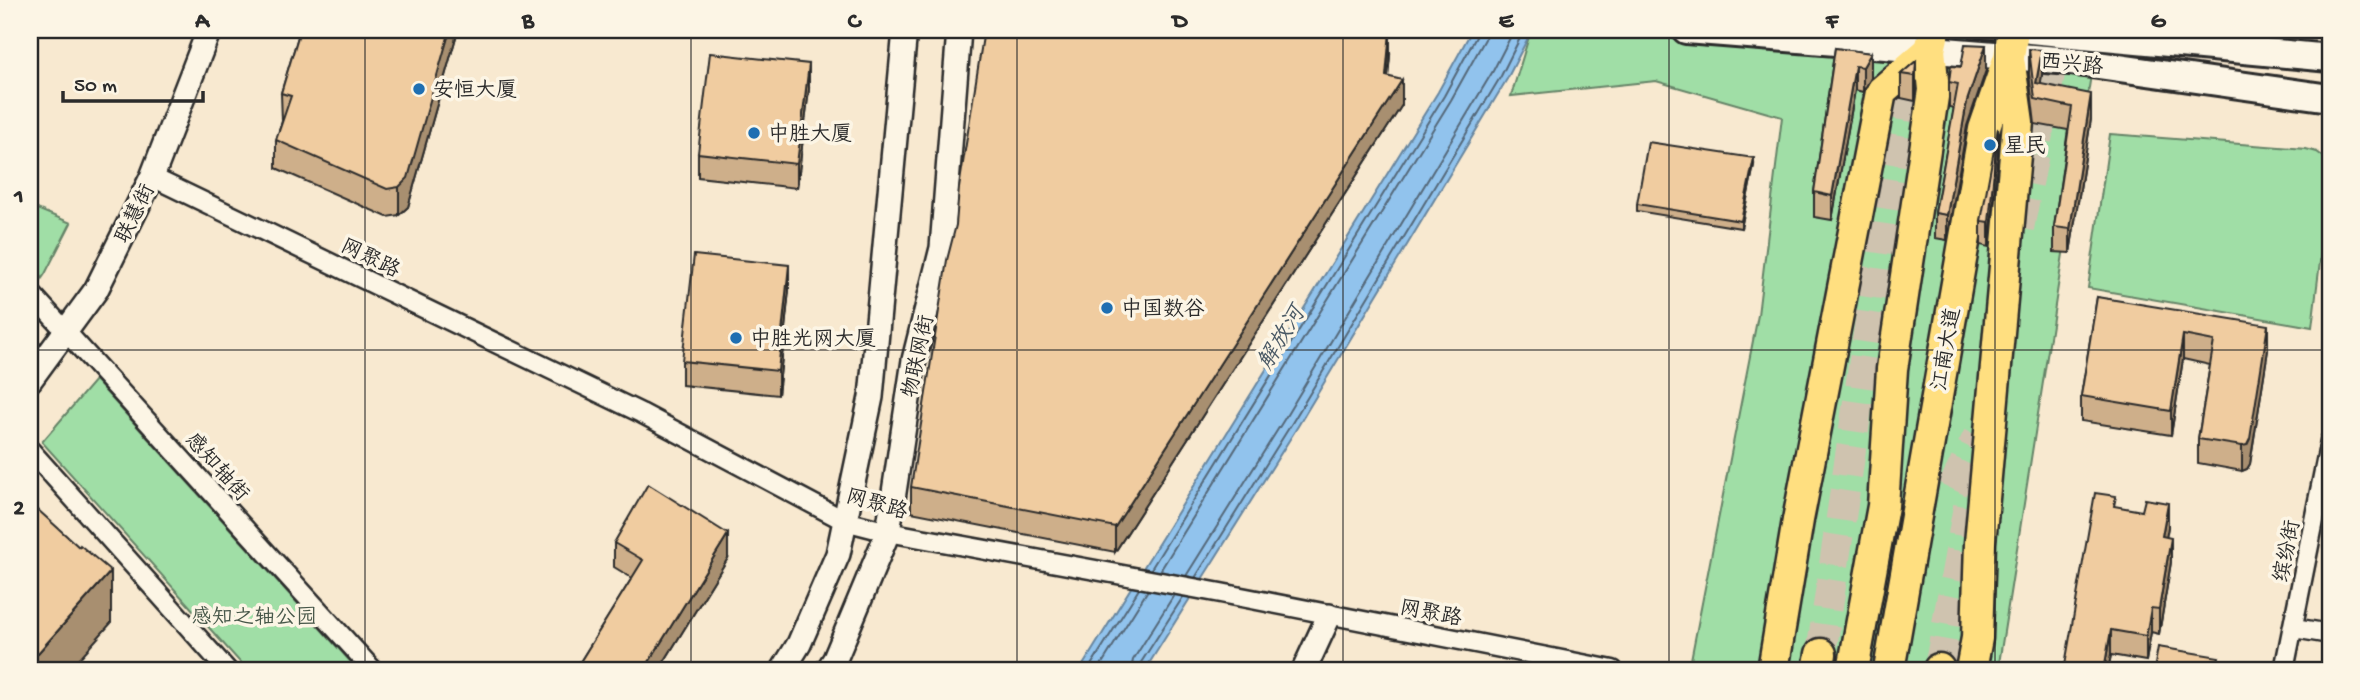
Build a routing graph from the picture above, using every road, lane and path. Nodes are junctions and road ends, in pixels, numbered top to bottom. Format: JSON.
{"nodes":[{"id":1,"x":209,"y":30,"type":"edge"},
{"id":2,"x":905,"y":30,"type":"edge"},
{"id":3,"x":959,"y":30,"type":"edge"},
{"id":4,"x":1686,"y":30,"type":"edge"},
{"id":5,"x":2030,"y":30,"type":"edge"},
{"id":6,"x":1932,"y":40,"type":"edge"},
{"id":7,"x":2011,"y":44,"type":"edge"},
{"id":8,"x":2330,"y":58,"type":"edge"},
{"id":9,"x":2330,"y":98,"type":"edge"},
{"id":10,"x":152,"y":177,"type":"junction"},
{"id":11,"x":30,"y":292,"type":"edge"},
{"id":12,"x":66,"y":331,"type":"junction"},
{"id":13,"x":30,"y":380,"type":"edge"},
{"id":14,"x":2330,"y":441,"type":"edge"},
{"id":15,"x":30,"y":450,"type":"edge"},
{"id":16,"x":845,"y":522,"type":"junction"},
{"id":17,"x":888,"y":532,"type":"junction"},
{"id":18,"x":1329,"y":616,"type":"junction"},
{"id":19,"x":2294,"y":628,"type":"junction"},
{"id":20,"x":2330,"y":634,"type":"edge"},
{"id":21,"x":227,"y":670,"type":"edge"},
{"id":22,"x":373,"y":670,"type":"edge"},
{"id":23,"x":783,"y":670,"type":"edge"},
{"id":24,"x":828,"y":670,"type":"edge"},
{"id":25,"x":1304,"y":670,"type":"edge"},
{"id":26,"x":1613,"y":670,"type":"edge"},
{"id":27,"x":1773,"y":670,"type":"edge"},
{"id":28,"x":1853,"y":670,"type":"edge"},
{"id":29,"x":1889,"y":670,"type":"edge"},
{"id":30,"x":1971,"y":670,"type":"edge"},
{"id":31,"x":2284,"y":670,"type":"edge"}],
"edges":[{"from":1,"to":10,"type":"street","name":"联慧街"},
{"from":2,"to":16,"type":"street","name":"物联网街"},
{"from":3,"to":17,"type":"street","name":"物联网街"},
{"from":4,"to":6,"type":"main road","name":"西兴路"},
{"from":5,"to":8,"type":"main road","name":"西兴路"},
{"from":6,"to":7,"type":"main road","name":"西兴路"},
{"from":6,"to":27,"type":"main road"},
{"from":6,"to":28,"type":"main road"},
{"from":7,"to":9,"type":"main road","name":"西兴路"},
{"from":7,"to":29,"type":"main road","name":"江南大道"},
{"from":7,"to":30,"type":"main road"},
{"from":10,"to":12,"type":"street","name":"联慧街"},
{"from":10,"to":16,"type":"street","name":"网聚路"},
{"from":11,"to":12,"type":"street","name":"感知轴街"},
{"from":12,"to":13,"type":"street","name":"联慧街"},
{"from":12,"to":22,"type":"street","name":"感知轴街"},
{"from":14,"to":19,"type":"street","name":"缤纷街"},
{"from":15,"to":21,"type":"street"},
{"from":16,"to":17,"type":"street","name":"网聚路"},
{"from":16,"to":23,"type":"street","name":"物联网街"},
{"from":17,"to":18,"type":"street","name":"网聚路"},
{"from":17,"to":24,"type":"street","name":"物联网街"},
{"from":18,"to":25,"type":"street"},
{"from":18,"to":26,"type":"street","name":"网聚路"},
{"from":19,"to":20,"type":"street"},
{"from":19,"to":31,"type":"street","name":"缤纷街"}]}
